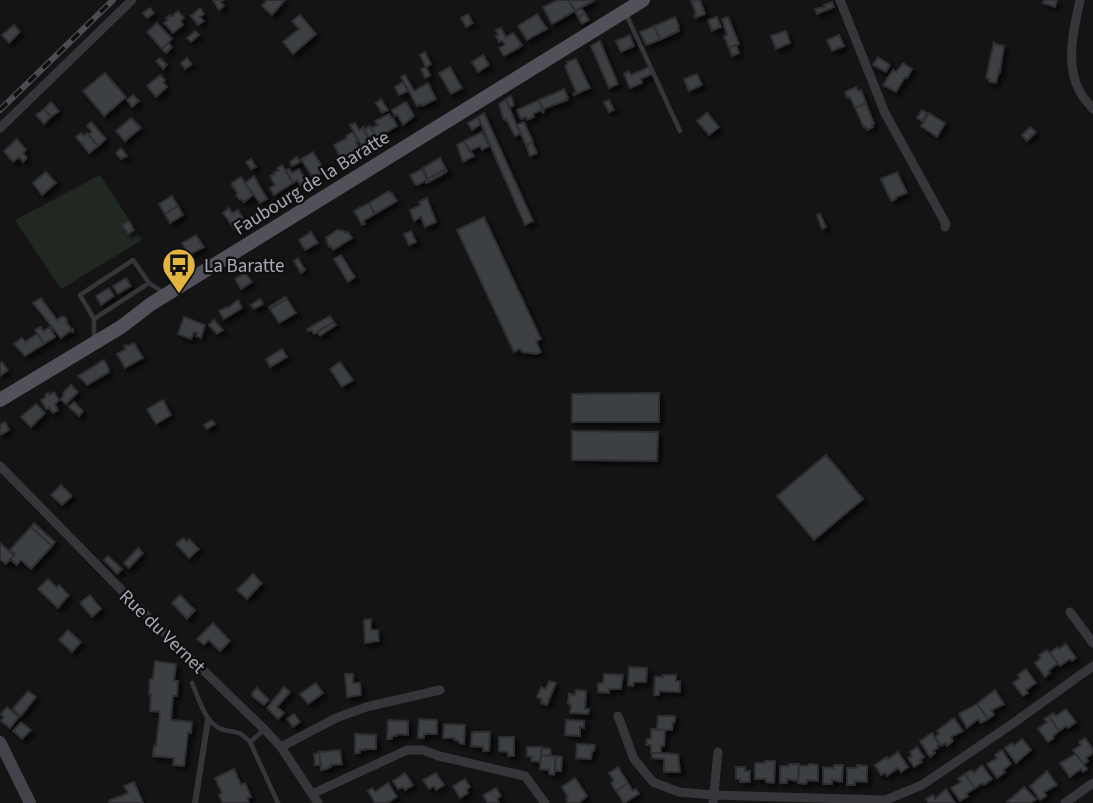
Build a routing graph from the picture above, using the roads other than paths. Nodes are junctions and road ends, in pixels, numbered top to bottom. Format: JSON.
{"nodes":[{"id":1,"x":132,"y":0,"type":"edge"},
{"id":2,"x":643,"y":0,"type":"edge"},
{"id":3,"x":840,"y":0,"type":"edge"},
{"id":4,"x":1080,"y":0,"type":"edge"},
{"id":5,"x":625,"y":11,"type":"junction"},
{"id":6,"x":1093,"y":108,"type":"edge"},
{"id":7,"x":0,"y":128,"type":"edge"},
{"id":8,"x":680,"y":131,"type":"dead end"},
{"id":9,"x":945,"y":227,"type":"dead end"},
{"id":10,"x":149,"y":283,"type":"junction"},
{"id":11,"x":166,"y":295,"type":"junction"},
{"id":12,"x":94,"y":319,"type":"junction"},
{"id":13,"x":94,"y":343,"type":"junction"},
{"id":14,"x":0,"y":400,"type":"edge"},
{"id":15,"x":0,"y":466,"type":"edge"},
{"id":16,"x":1069,"y":612,"type":"dead end"},
{"id":17,"x":1093,"y":643,"type":"edge"},
{"id":18,"x":1093,"y":666,"type":"edge"},
{"id":19,"x":192,"y":683,"type":"dead end"},
{"id":20,"x":440,"y":690,"type":"dead end"},
{"id":21,"x":618,"y":716,"type":"dead end"},
{"id":22,"x":208,"y":720,"type":"junction"},
{"id":23,"x":265,"y":730,"type":"junction"},
{"id":24,"x":250,"y":741,"type":"junction"},
{"id":25,"x":0,"y":743,"type":"edge"},
{"id":26,"x":281,"y":747,"type":"junction"},
{"id":27,"x":718,"y":752,"type":"dead end"},
{"id":28,"x":1093,"y":783,"type":"edge"},
{"id":29,"x":315,"y":799,"type":"edge"},
{"id":30,"x":713,"y":799,"type":"edge"},
{"id":31,"x":887,"y":802,"type":"edge"},
{"id":32,"x":30,"y":803,"type":"edge"},
{"id":33,"x":195,"y":803,"type":"edge"},
{"id":34,"x":278,"y":803,"type":"edge"},
{"id":35,"x":545,"y":803,"type":"edge"},
{"id":36,"x":1065,"y":803,"type":"edge"}],
"edges":[{"from":1,"to":7,"type":"street"},
{"from":2,"to":5,"type":"main road","name":"Faubourg de la Baratte"},
{"from":3,"to":9,"type":"street"},
{"from":4,"to":6,"type":"street"},
{"from":5,"to":8,"type":"lane"},
{"from":5,"to":11,"type":"main road","name":"Faubourg de la Baratte"},
{"from":10,"to":11,"type":"lane"},
{"from":10,"to":12,"type":"lane"},
{"from":10,"to":12,"type":"lane"},
{"from":11,"to":13,"type":"main road","name":"Faubourg de la Baratte"},
{"from":12,"to":13,"type":"lane"},
{"from":13,"to":14,"type":"main road","name":"Faubourg de la Baratte"},
{"from":15,"to":23,"type":"street","name":"Rue du Vernet"},
{"from":16,"to":17,"type":"street"},
{"from":18,"to":31,"type":"street"},
{"from":19,"to":22,"type":"lane"},
{"from":20,"to":26,"type":"street"},
{"from":21,"to":30,"type":"street"},
{"from":22,"to":24,"type":"lane"},
{"from":22,"to":33,"type":"street"},
{"from":23,"to":24,"type":"lane"},
{"from":23,"to":26,"type":"street","name":"Rue du Vernet"},
{"from":24,"to":34,"type":"lane"},
{"from":25,"to":32,"type":"main road"},
{"from":26,"to":29,"type":"street","name":"Rue du Vernet"},
{"from":27,"to":30,"type":"street"},
{"from":28,"to":36,"type":"street"},
{"from":29,"to":35,"type":"street"},
{"from":30,"to":31,"type":"street"}]}
